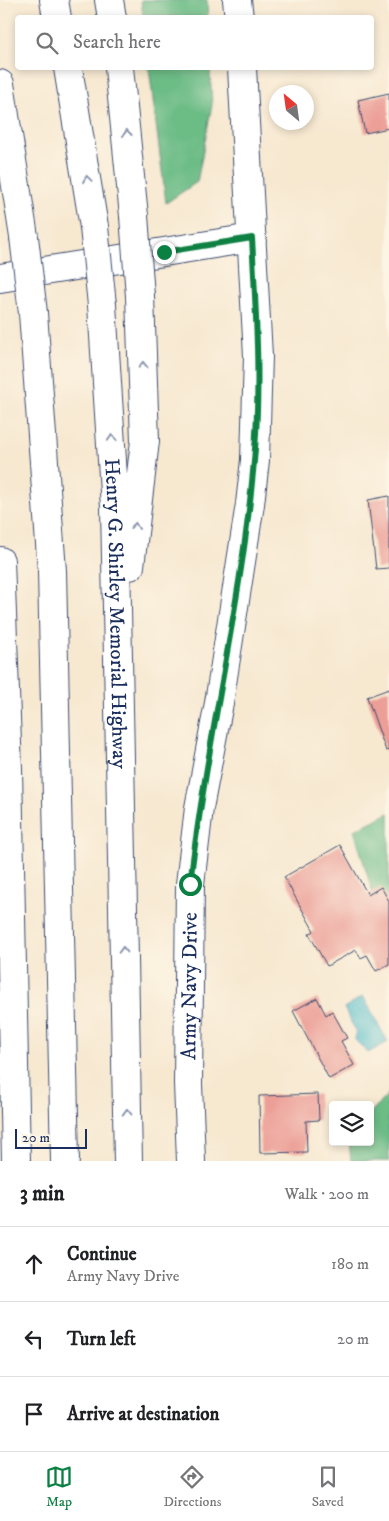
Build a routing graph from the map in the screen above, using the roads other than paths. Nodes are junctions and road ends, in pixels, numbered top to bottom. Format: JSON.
{"nodes":[{"id":1,"x":54,"y":0,"type":"edge"},
{"id":2,"x":109,"y":0,"type":"edge"},
{"id":3,"x":238,"y":0,"type":"edge"},
{"id":4,"x":56,"y":15,"type":"edge"},
{"id":5,"x":112,"y":15,"type":"edge"},
{"id":6,"x":238,"y":15,"type":"edge"},
{"id":7,"x":68,"y":70,"type":"edge"},
{"id":8,"x":119,"y":70,"type":"edge"},
{"id":9,"x":242,"y":70,"type":"edge"},
{"id":10,"x":0,"y":84,"type":"edge"},
{"id":11,"x":252,"y":238,"type":"junction"},
{"id":12,"x":0,"y":278,"type":"edge"},
{"id":13,"x":0,"y":561,"type":"edge"},
{"id":14,"x":119,"y":662,"type":"junction"},
{"id":15,"x":0,"y":1051,"type":"edge"},
{"id":16,"x":14,"y":1123,"type":"junction"},
{"id":17,"x":16,"y":1161,"type":"edge"},
{"id":18,"x":65,"y":1161,"type":"edge"},
{"id":19,"x":128,"y":1161,"type":"edge"},
{"id":20,"x":191,"y":1161,"type":"edge"}],
"edges":[{"from":1,"to":4,"type":"main road"},
{"from":2,"to":5,"type":"main road"},
{"from":3,"to":6,"type":"main road"},
{"from":14,"to":7,"type":"main road","name":"Henry G. Shirley Memorial Highway","one_way":true,"bridge":true},
{"from":14,"to":8,"type":"main road","one_way":true,"bridge":true},
{"from":9,"to":11,"type":"main road","name":"Army Navy Drive"},
{"from":10,"to":18,"type":"main road","bridge":true},
{"from":11,"to":12,"type":"main road"},
{"from":11,"to":20,"type":"main road","name":"Army Navy Drive"},
{"from":13,"to":16,"type":"main road"},
{"from":19,"to":14,"type":"main road","name":"Henry G. Shirley Memorial Highway","one_way":true},
{"from":15,"to":16,"type":"main road"},
{"from":16,"to":17,"type":"main road"}]}
